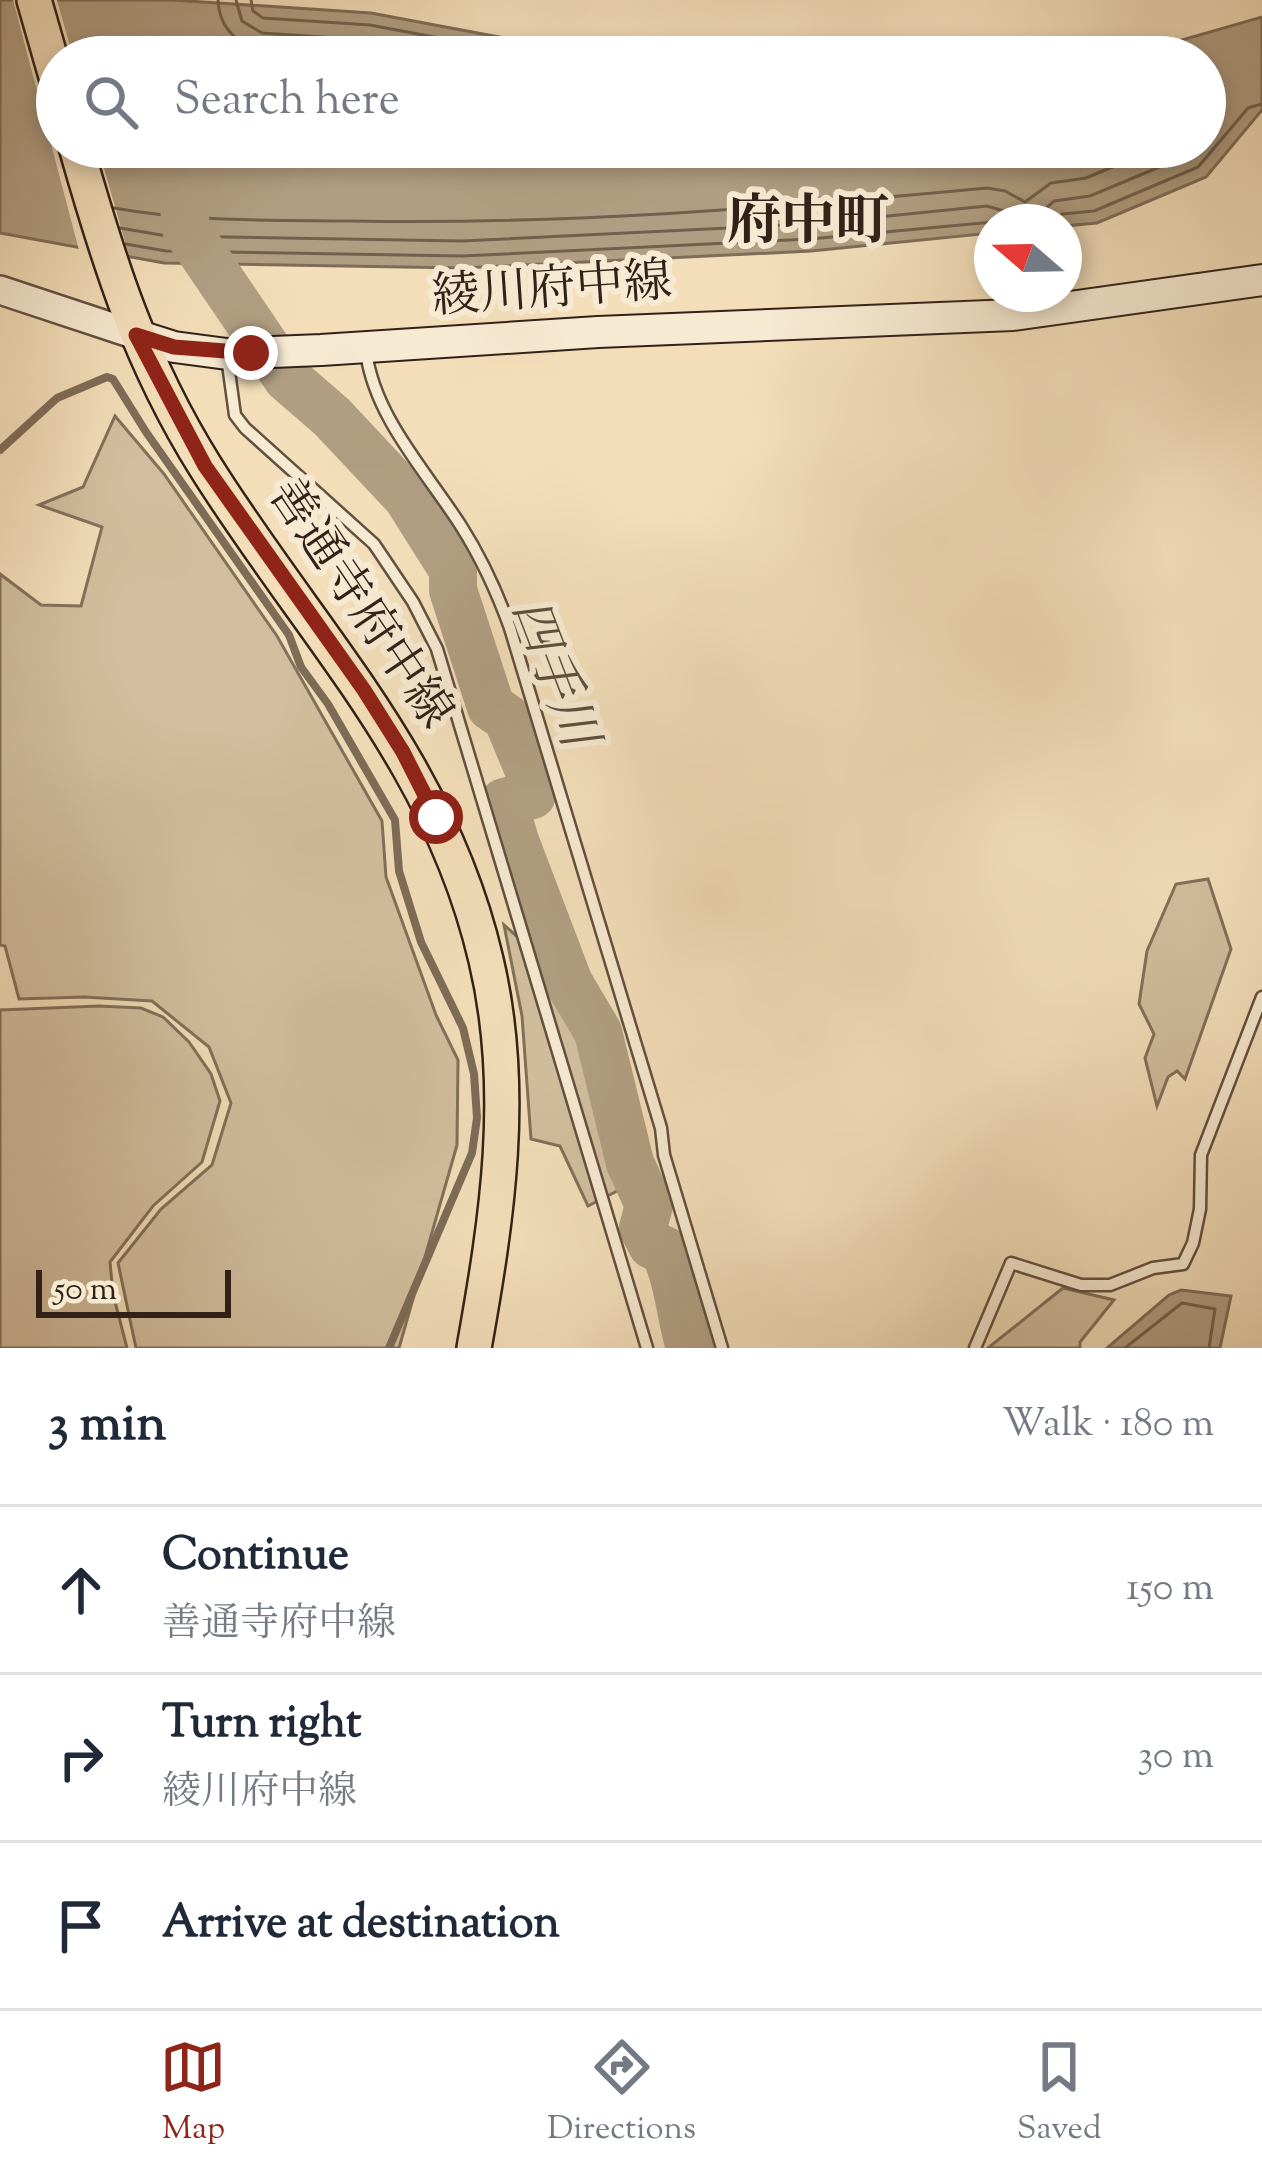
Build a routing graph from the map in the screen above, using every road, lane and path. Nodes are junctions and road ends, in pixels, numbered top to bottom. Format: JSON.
{"nodes":[{"id":1,"x":34,"y":0,"type":"edge"},
{"id":2,"x":44,"y":36,"type":"edge"},
{"id":3,"x":82,"y":168,"type":"edge"},
{"id":4,"x":1262,"y":280,"type":"edge"},
{"id":5,"x":0,"y":290,"type":"edge"},
{"id":6,"x":136,"y":335,"type":"junction"},
{"id":7,"x":366,"y":347,"type":"junction"},
{"id":8,"x":239,"y":354,"type":"junction"},
{"id":9,"x":1262,"y":997,"type":"edge"},
{"id":10,"x":474,"y":1348,"type":"edge"},
{"id":11,"x":647,"y":1348,"type":"edge"},
{"id":12,"x":722,"y":1348,"type":"edge"},
{"id":13,"x":975,"y":1348,"type":"edge"}],
"edges":[{"from":1,"to":2,"type":"main road"},
{"from":3,"to":6,"type":"main road","name":"善通寺府中線"},
{"from":4,"to":7,"type":"main road","name":"綾川府中線"},
{"from":5,"to":6,"type":"street"},
{"from":6,"to":8,"type":"main road","name":"綾川府中線"},
{"from":6,"to":10,"type":"main road","name":"善通寺府中線"},
{"from":7,"to":8,"type":"main road","name":"綾川府中線"},
{"from":7,"to":12,"type":"lane"},
{"from":8,"to":11,"type":"lane"},
{"from":9,"to":13,"type":"lane"}]}
